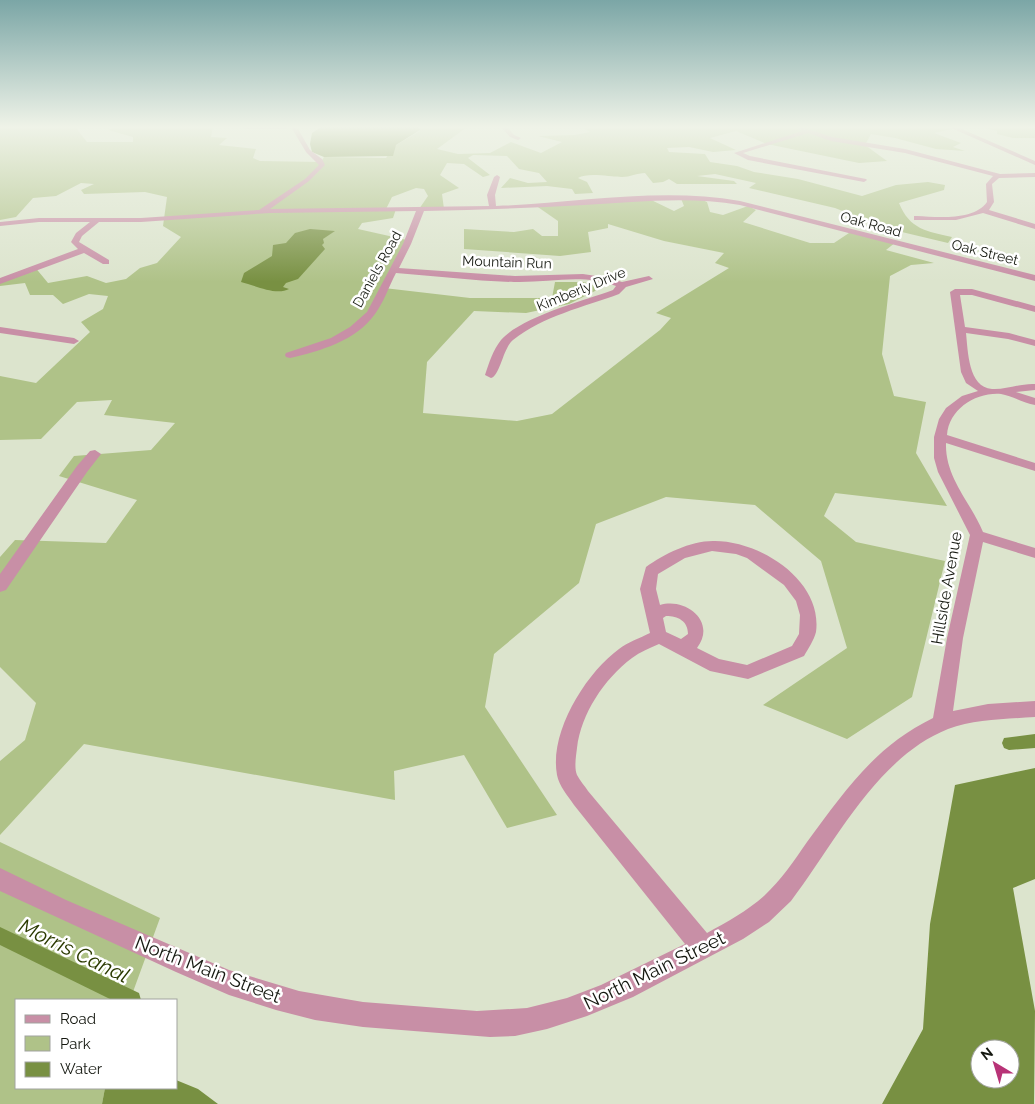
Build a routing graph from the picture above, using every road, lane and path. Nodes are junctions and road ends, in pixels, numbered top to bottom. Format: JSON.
{"nodes":[{"id":1,"x":308,"y":179,"type":"edge"},
{"id":2,"x":496,"y":179,"type":"edge"},
{"id":3,"x":856,"y":179,"type":"edge"},
{"id":4,"x":994,"y":179,"type":"edge"},
{"id":5,"x":864,"y":180,"type":"dead end"},
{"id":6,"x":493,"y":208,"type":"junction"},
{"id":7,"x":421,"y":209,"type":"junction"},
{"id":8,"x":982,"y":210,"type":"junction"},
{"id":9,"x":260,"y":212,"type":"junction"},
{"id":10,"x":917,"y":218,"type":"dead end"},
{"id":11,"x":97,"y":220,"type":"junction"},
{"id":12,"x":0,"y":224,"type":"edge"},
{"id":13,"x":1035,"y":227,"type":"edge"},
{"id":14,"x":84,"y":250,"type":"junction"},
{"id":15,"x":929,"y":252,"type":"joint"},
{"id":16,"x":106,"y":262,"type":"dead end"},
{"id":17,"x":392,"y":270,"type":"junction"},
{"id":18,"x":1035,"y":278,"type":"edge"},
{"id":19,"x":649,"y":280,"type":"dead end"},
{"id":20,"x":0,"y":281,"type":"edge"},
{"id":21,"x":621,"y":285,"type":"junction"},
{"id":22,"x":1035,"y":309,"type":"edge"},
{"id":23,"x":959,"y":329,"type":"junction"},
{"id":24,"x":0,"y":330,"type":"edge"},
{"id":25,"x":74,"y":341,"type":"dead end"},
{"id":26,"x":1035,"y":343,"type":"edge"},
{"id":27,"x":290,"y":355,"type":"dead end"},
{"id":28,"x":491,"y":375,"type":"dead end"},
{"id":29,"x":1035,"y":387,"type":"edge"},
{"id":30,"x":995,"y":392,"type":"junction"},
{"id":31,"x":1035,"y":402,"type":"edge"},
{"id":32,"x":940,"y":437,"type":"junction"},
{"id":33,"x":95,"y":454,"type":"dead end"},
{"id":34,"x":1035,"y":467,"type":"edge"},
{"id":35,"x":976,"y":534,"type":"junction"},
{"id":36,"x":1035,"y":553,"type":"edge"},
{"id":37,"x":0,"y":586,"type":"edge"},
{"id":38,"x":654,"y":615,"type":"junction"},
{"id":39,"x":659,"y":636,"type":"junction"},
{"id":40,"x":679,"y":647,"type":"junction"},
{"id":41,"x":1035,"y":709,"type":"edge"},
{"id":42,"x":942,"y":723,"type":"junction"},
{"id":43,"x":0,"y":879,"type":"edge"},
{"id":44,"x":703,"y":947,"type":"junction"}],
"edges":[{"from":1,"to":9,"type":"street"},
{"from":2,"to":6,"type":"street"},
{"from":3,"to":5,"type":"street"},
{"from":4,"to":8,"type":"street"},
{"from":6,"to":7,"type":"street","name":"Oak Road"},
{"from":6,"to":15,"type":"street","name":"Oak Road"},
{"from":7,"to":9,"type":"street","name":"Oak Road"},
{"from":7,"to":17,"type":"street","name":"Daniels Road"},
{"from":8,"to":10,"type":"street"},
{"from":8,"to":13,"type":"street"},
{"from":9,"to":11,"type":"street","name":"Oak Road"},
{"from":11,"to":12,"type":"street","name":"Oak Road"},
{"from":11,"to":14,"type":"street"},
{"from":14,"to":16,"type":"street"},
{"from":14,"to":20,"type":"street"},
{"from":15,"to":18,"type":"street","name":"Oak Street"},
{"from":17,"to":21,"type":"street","name":"Mountain Run"},
{"from":17,"to":27,"type":"street","name":"Daniels Road"},
{"from":19,"to":21,"type":"street","name":"Kimberly Drive"},
{"from":21,"to":28,"type":"street","name":"Kimberly Drive"},
{"from":22,"to":23,"type":"street"},
{"from":23,"to":26,"type":"street"},
{"from":23,"to":30,"type":"street"},
{"from":24,"to":25,"type":"street"},
{"from":29,"to":30,"type":"street","name":"Hillside Avenue"},
{"from":30,"to":31,"type":"street"},
{"from":30,"to":32,"type":"street","name":"Hillside Avenue"},
{"from":32,"to":34,"type":"street"},
{"from":32,"to":35,"type":"street","name":"Hillside Avenue"},
{"from":33,"to":37,"type":"street"},
{"from":35,"to":36,"type":"street"},
{"from":35,"to":42,"type":"street","name":"Hillside Avenue"},
{"from":38,"to":39,"type":"street"},
{"from":38,"to":40,"type":"street"},
{"from":38,"to":40,"type":"street"},
{"from":39,"to":40,"type":"street"},
{"from":39,"to":44,"type":"street"},
{"from":41,"to":42,"type":"street","name":"North Main Street"},
{"from":42,"to":44,"type":"street","name":"North Main Street"},
{"from":43,"to":44,"type":"street","name":"North Main Street"}]}
